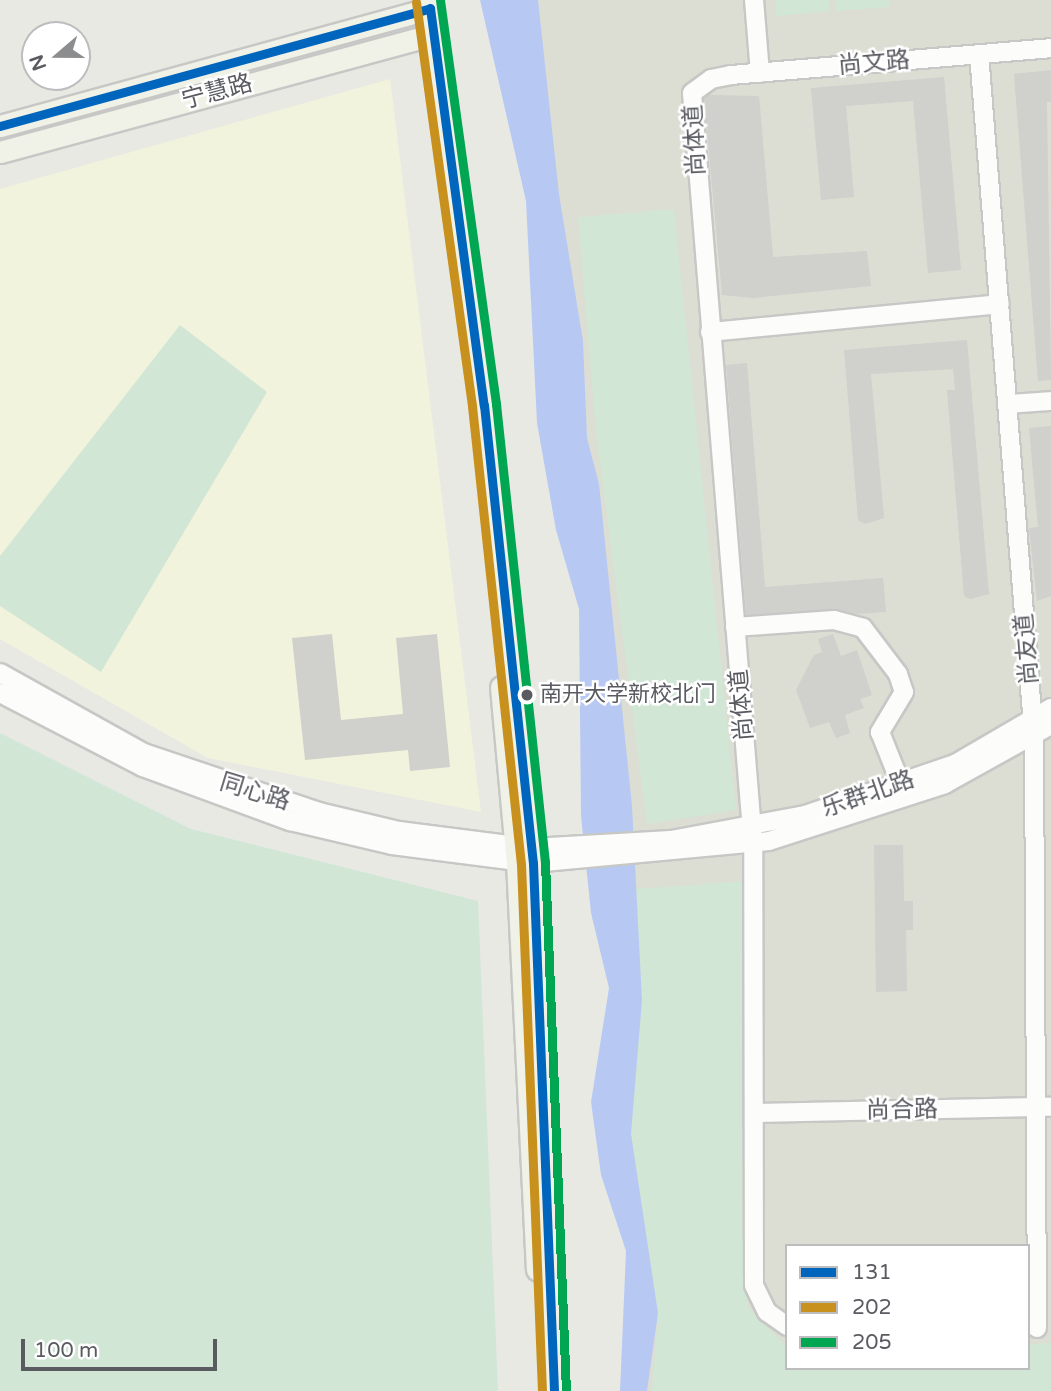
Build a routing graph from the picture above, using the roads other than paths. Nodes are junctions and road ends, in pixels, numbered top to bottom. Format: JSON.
{"nodes":[{"id":1,"x":754,"y":0,"type":"edge"},
{"id":2,"x":422,"y":5,"type":"edge"},
{"id":3,"x":428,"y":35,"type":"junction"},
{"id":4,"x":1051,"y":48,"type":"edge"},
{"id":5,"x":979,"y":54,"type":"junction"},
{"id":6,"x":760,"y":73,"type":"junction"},
{"id":7,"x":699,"y":85,"type":"joint"},
{"id":8,"x":0,"y":126,"type":"edge"},
{"id":9,"x":0,"y":152,"type":"edge"},
{"id":10,"x":999,"y":304,"type":"junction"},
{"id":11,"x":710,"y":332,"type":"junction"},
{"id":12,"x":1051,"y":401,"type":"edge"},
{"id":13,"x":1008,"y":404,"type":"junction"},
{"id":14,"x":735,"y":627,"type":"junction"},
{"id":15,"x":0,"y":673,"type":"edge"},
{"id":16,"x":0,"y":693,"type":"edge"},
{"id":17,"x":1051,"y":709,"type":"edge"},
{"id":18,"x":1051,"y":725,"type":"edge"},
{"id":19,"x":1033,"y":729,"type":"junction"},
{"id":20,"x":904,"y":791,"type":"junction"},
{"id":21,"x":753,"y":835,"type":"junction"},
{"id":22,"x":524,"y":855,"type":"junction"},
{"id":23,"x":1044,"y":1107,"type":"edge"},
{"id":24,"x":754,"y":1113,"type":"junction"},
{"id":25,"x":782,"y":1325,"type":"edge"},
{"id":26,"x":1039,"y":1328,"type":"edge"},
{"id":27,"x":540,"y":1391,"type":"edge"},
{"id":28,"x":554,"y":1391,"type":"edge"}],
"edges":[{"from":1,"to":6,"type":"street"},
{"from":2,"to":3,"type":"main road"},
{"from":2,"to":8,"type":"main road","name":"宁慧路"},
{"from":3,"to":9,"type":"main road","name":"宁慧路"},
{"from":3,"to":22,"type":"main road"},
{"from":4,"to":5,"type":"street","name":"尚文路"},
{"from":5,"to":6,"type":"street","name":"尚文路"},
{"from":5,"to":10,"type":"street","name":"尚友道"},
{"from":6,"to":7,"type":"street","name":"尚文路"},
{"from":7,"to":11,"type":"street","name":"尚体道"},
{"from":10,"to":11,"type":"street"},
{"from":10,"to":13,"type":"street","name":"尚友道"},
{"from":11,"to":14,"type":"street","name":"尚体道"},
{"from":12,"to":13,"type":"street"},
{"from":13,"to":19,"type":"street","name":"尚友道"},
{"from":14,"to":20,"type":"street"},
{"from":14,"to":21,"type":"street","name":"尚体道"},
{"from":15,"to":22,"type":"street","name":"同心路"},
{"from":16,"to":22,"type":"street","name":"同心路"},
{"from":17,"to":19,"type":"street","name":"乐群北路"},
{"from":18,"to":19,"type":"street","name":"乐群北路"},
{"from":19,"to":20,"type":"street","name":"乐群北路"},
{"from":19,"to":23,"type":"street","name":"尚友道"},
{"from":20,"to":21,"type":"street","name":"乐群北路"},
{"from":21,"to":22,"type":"street","name":"乐群北路"},
{"from":21,"to":24,"type":"street","name":"尚体道"},
{"from":22,"to":27,"type":"main road"},
{"from":22,"to":28,"type":"main road"},
{"from":23,"to":24,"type":"street","name":"尚合路"},
{"from":23,"to":26,"type":"street","name":"尚友道"},
{"from":24,"to":25,"type":"street","name":"尚体道"}]}
